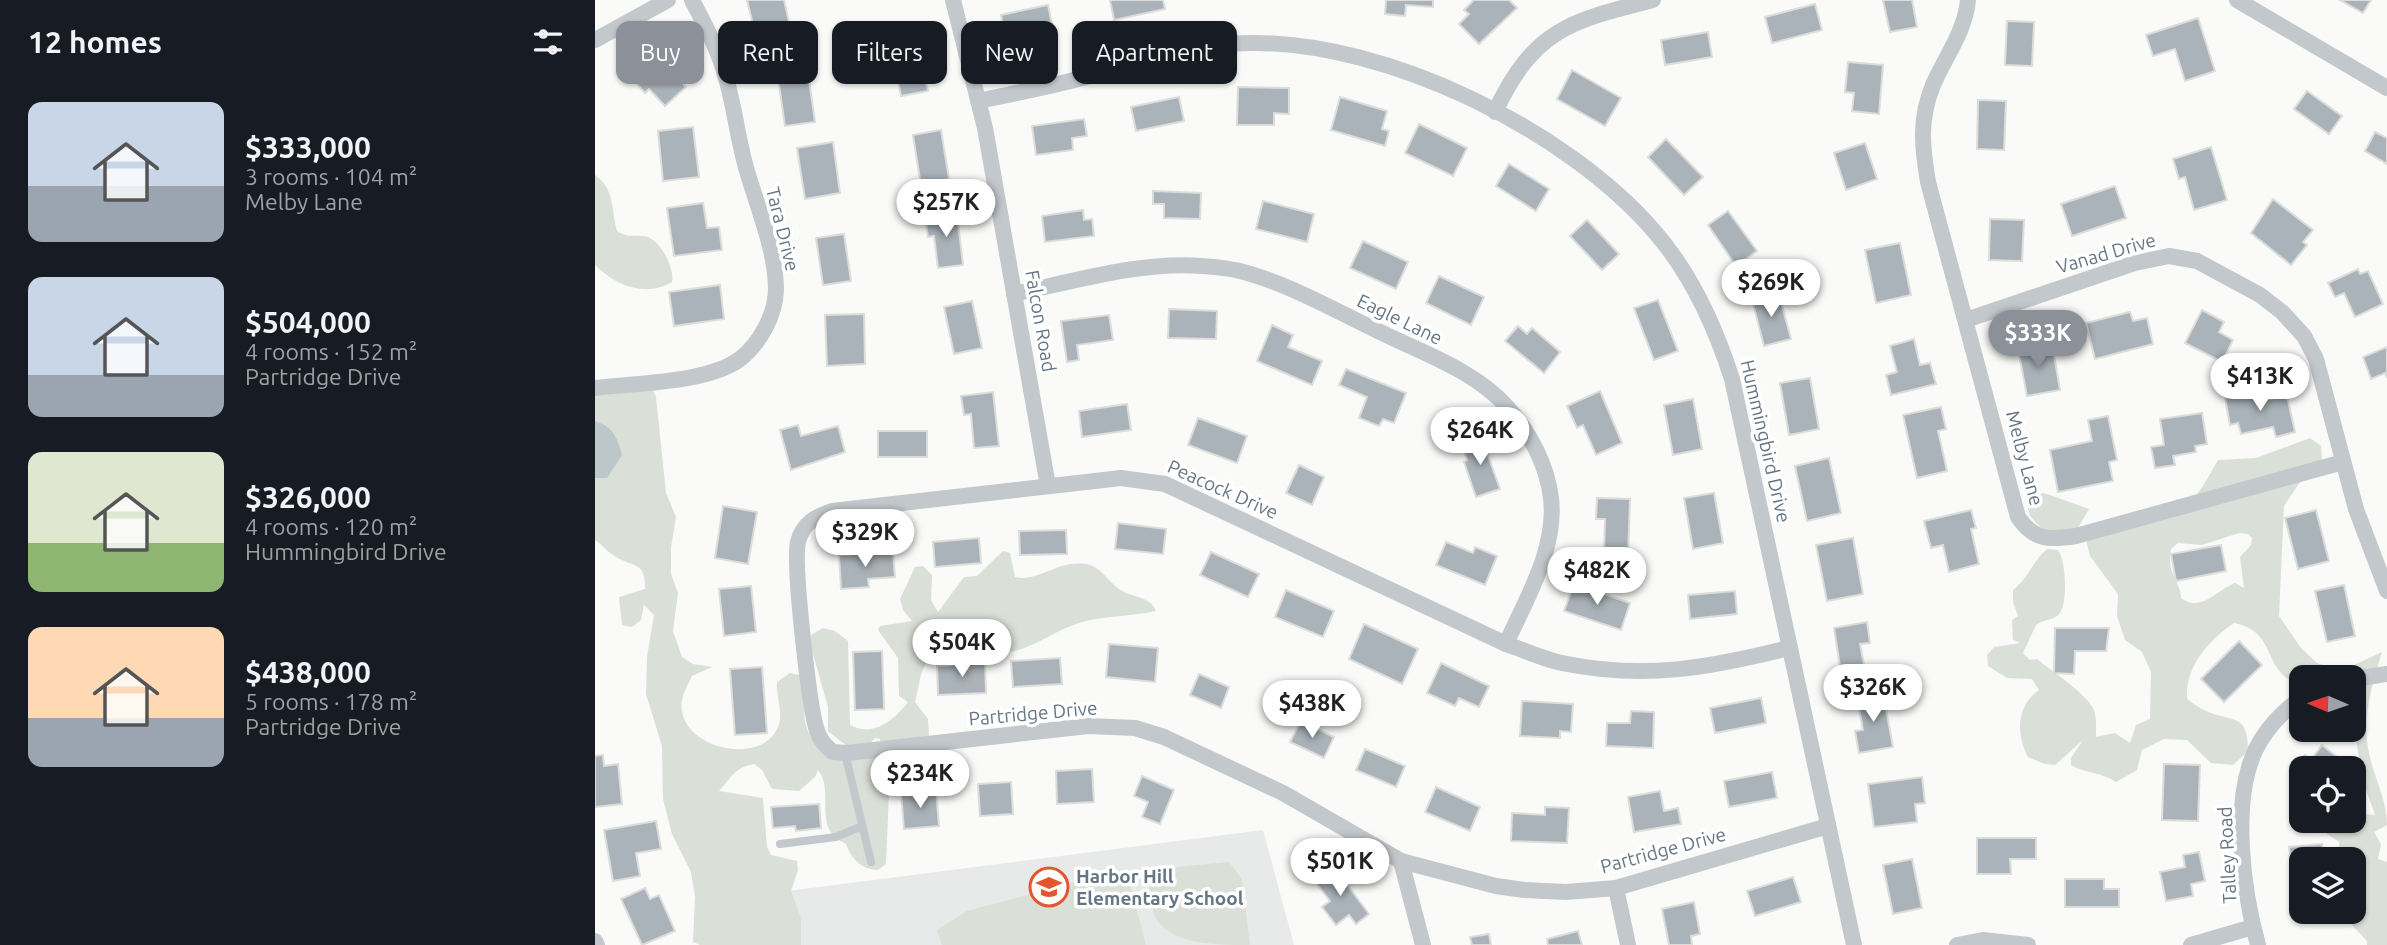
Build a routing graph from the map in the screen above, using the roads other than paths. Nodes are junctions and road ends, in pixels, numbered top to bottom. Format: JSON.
{"nodes":[{"id":1,"x":668,"y":0,"type":"edge"},
{"id":2,"x":692,"y":0,"type":"edge"},
{"id":3,"x":953,"y":0,"type":"edge"},
{"id":4,"x":1653,"y":0,"type":"edge"},
{"id":5,"x":1968,"y":0,"type":"edge"},
{"id":6,"x":2237,"y":0,"type":"edge"},
{"id":7,"x":595,"y":40,"type":"edge"},
{"id":8,"x":2387,"y":88,"type":"edge"},
{"id":9,"x":978,"y":101,"type":"junction"},
{"id":10,"x":1495,"y":112,"type":"junction"},
{"id":11,"x":1014,"y":294,"type":"junction"},
{"id":12,"x":1966,"y":320,"type":"junction"},
{"id":13,"x":595,"y":388,"type":"edge"},
{"id":14,"x":2343,"y":463,"type":"junction"},
{"id":15,"x":1048,"y":486,"type":"junction"},
{"id":16,"x":2387,"y":591,"type":"edge"},
{"id":17,"x":1506,"y":644,"type":"junction"},
{"id":18,"x":1789,"y":648,"type":"junction"},
{"id":19,"x":2387,"y":674,"type":"edge"},
{"id":20,"x":2366,"y":677,"type":"edge"},
{"id":21,"x":2289,"y":710,"type":"edge"},
{"id":22,"x":837,"y":751,"type":"junction"},
{"id":23,"x":862,"y":826,"type":"junction"},
{"id":24,"x":1828,"y":826,"type":"junction"},
{"id":25,"x":780,"y":844,"type":"dead end"},
{"id":26,"x":1401,"y":861,"type":"junction"},
{"id":27,"x":871,"y":863,"type":"dead end"},
{"id":28,"x":1616,"y":888,"type":"junction"},
{"id":29,"x":2253,"y":927,"type":"junction"},
{"id":30,"x":1423,"y":945,"type":"edge"},
{"id":31,"x":1628,"y":945,"type":"edge"},
{"id":32,"x":1854,"y":945,"type":"edge"},
{"id":33,"x":1957,"y":945,"type":"edge"},
{"id":34,"x":2028,"y":945,"type":"edge"},
{"id":35,"x":2191,"y":945,"type":"edge"},
{"id":36,"x":2258,"y":945,"type":"edge"}],
"edges":[{"from":1,"to":7,"type":"street"},
{"from":2,"to":13,"type":"street","name":"Tara Drive"},
{"from":3,"to":9,"type":"street","name":"Falcon Road"},
{"from":4,"to":10,"type":"street"},
{"from":5,"to":12,"type":"street","name":"Melby Lane"},
{"from":6,"to":8,"type":"street"},
{"from":9,"to":10,"type":"street","name":"Hummingbird Drive"},
{"from":9,"to":11,"type":"street","name":"Falcon Road"},
{"from":10,"to":18,"type":"street","name":"Hummingbird Drive"},
{"from":11,"to":15,"type":"street","name":"Falcon Road"},
{"from":11,"to":17,"type":"street","name":"Eagle Lane"},
{"from":12,"to":14,"type":"street","name":"Vanad Drive"},
{"from":12,"to":14,"type":"street","name":"Melby Lane"},
{"from":14,"to":16,"type":"street","name":"Vanad Drive"},
{"from":15,"to":17,"type":"street","name":"Peacock Drive"},
{"from":15,"to":22,"type":"street","name":"Peacock Drive"},
{"from":17,"to":18,"type":"street","name":"Peacock Drive"},
{"from":18,"to":24,"type":"street","name":"Hummingbird Drive"},
{"from":19,"to":20,"type":"street"},
{"from":21,"to":29,"type":"street","name":"Talley Road"},
{"from":22,"to":23,"type":"lane"},
{"from":22,"to":26,"type":"street","name":"Partridge Drive"},
{"from":23,"to":25,"type":"lane"},
{"from":23,"to":27,"type":"lane"},
{"from":24,"to":28,"type":"street","name":"Partridge Drive"},
{"from":24,"to":32,"type":"street","name":"Hummingbird Drive"},
{"from":26,"to":28,"type":"street","name":"Partridge Drive"},
{"from":26,"to":30,"type":"street"},
{"from":28,"to":31,"type":"street"},
{"from":29,"to":35,"type":"street"},
{"from":29,"to":36,"type":"street","name":"Talley Road"},
{"from":33,"to":34,"type":"street"}]}
